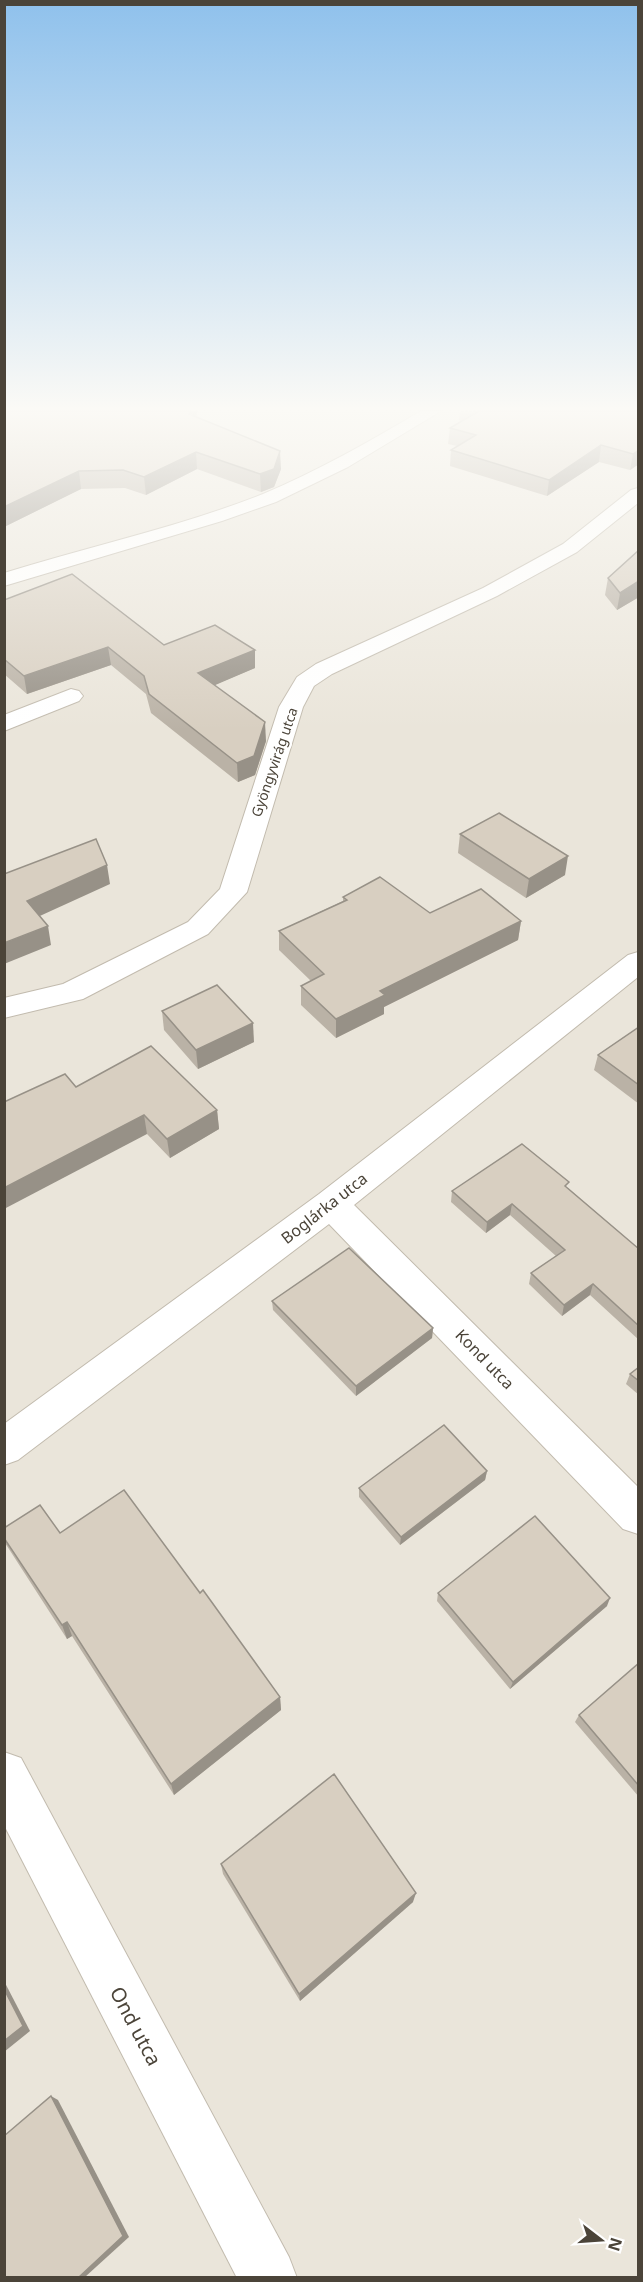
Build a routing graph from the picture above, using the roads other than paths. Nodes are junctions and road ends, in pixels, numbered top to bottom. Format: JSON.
{"nodes":[{"id":1,"x":207,"y":517,"type":"edge"},
{"id":2,"x":609,"y":517,"type":"edge"},
{"id":3,"x":4,"y":580,"type":"edge"},
{"id":4,"x":71,"y":696,"type":"dead end"},
{"id":5,"x":4,"y":724,"type":"edge"},
{"id":6,"x":639,"y":962,"type":"edge"},
{"id":7,"x":4,"y":1008,"type":"edge"},
{"id":8,"x":331,"y":1204,"type":"junction"},
{"id":9,"x":4,"y":1447,"type":"edge"},
{"id":10,"x":639,"y":1515,"type":"edge"},
{"id":11,"x":4,"y":1775,"type":"edge"},
{"id":12,"x":268,"y":2277,"type":"edge"}],
"edges":[{"from":1,"to":3,"type":"street"},
{"from":2,"to":7,"type":"street","name":"Gyöngyvirág utca"},
{"from":4,"to":5,"type":"street"},
{"from":6,"to":8,"type":"street","name":"Boglárka utca"},
{"from":8,"to":9,"type":"street","name":"Boglárka utca"},
{"from":8,"to":10,"type":"street","name":"Kond utca"},
{"from":11,"to":12,"type":"street","name":"Ond utca"}]}
